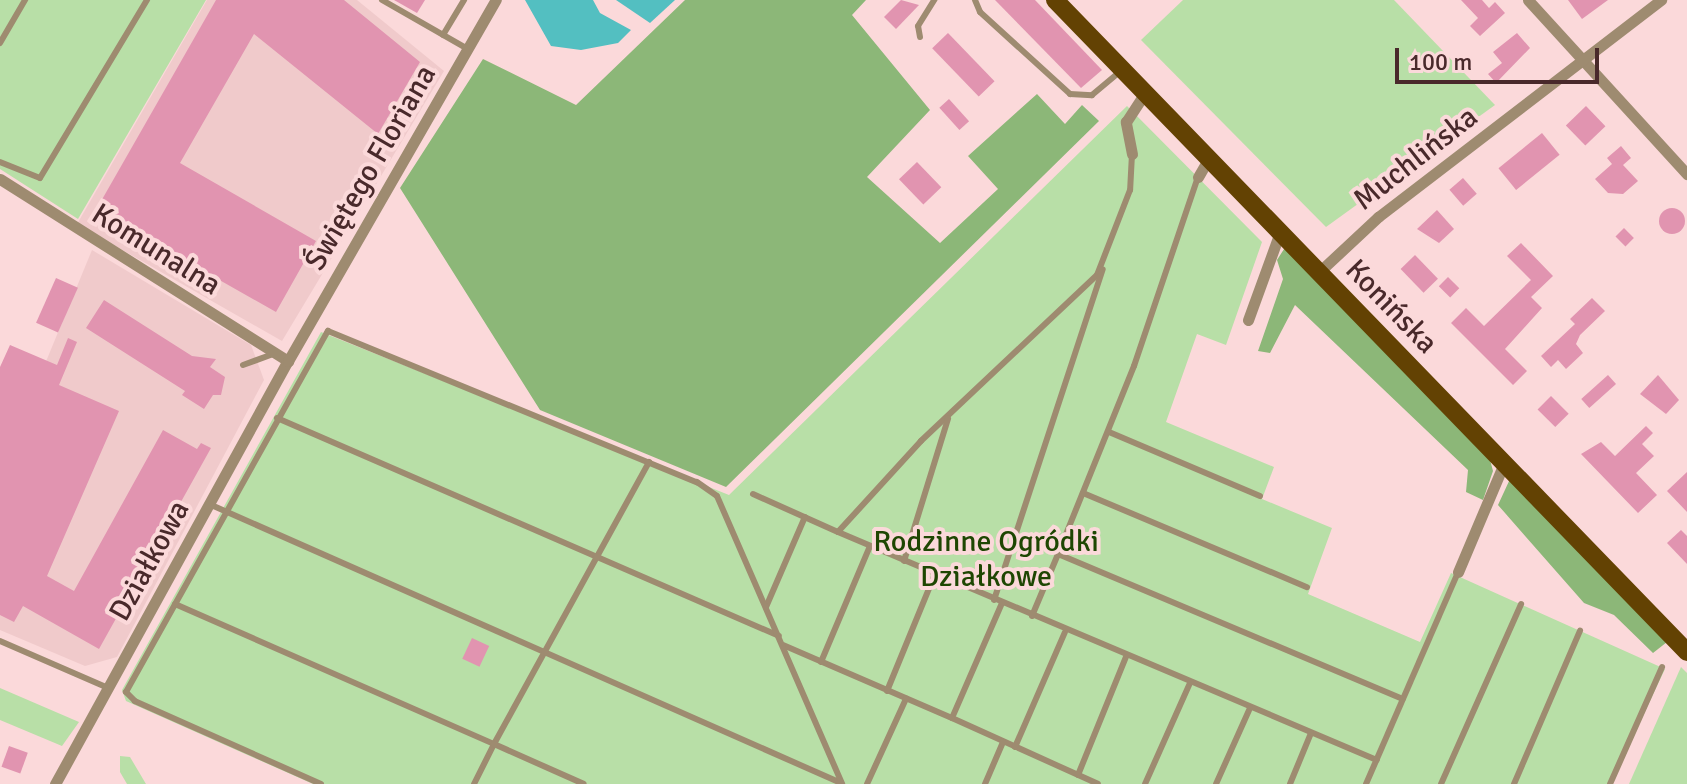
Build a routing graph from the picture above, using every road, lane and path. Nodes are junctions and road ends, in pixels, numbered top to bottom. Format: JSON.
{"nodes":[{"id":1,"x":25,"y":0,"type":"edge"},
{"id":2,"x":147,"y":0,"type":"edge"},
{"id":3,"x":382,"y":0,"type":"edge"},
{"id":4,"x":464,"y":0,"type":"edge"},
{"id":5,"x":496,"y":0,"type":"edge"},
{"id":6,"x":934,"y":0,"type":"edge"},
{"id":7,"x":975,"y":0,"type":"edge"},
{"id":8,"x":1055,"y":0,"type":"edge"},
{"id":9,"x":1528,"y":0,"type":"edge"},
{"id":10,"x":1661,"y":0,"type":"edge"},
{"id":11,"x":443,"y":35,"type":"junction"},
{"id":12,"x":920,"y":37,"type":"dead end"},
{"id":13,"x":0,"y":43,"type":"edge"},
{"id":14,"x":468,"y":49,"type":"junction"},
{"id":15,"x":1583,"y":61,"type":"junction"},
{"id":16,"x":1122,"y":69,"type":"junction"},
{"id":17,"x":1145,"y":93,"type":"junction"},
{"id":18,"x":1132,"y":154,"type":"joint"},
{"id":19,"x":1209,"y":158,"type":"junction"},
{"id":20,"x":0,"y":162,"type":"edge"},
{"id":21,"x":1687,"y":174,"type":"edge"},
{"id":22,"x":1198,"y":177,"type":"joint"},
{"id":23,"x":0,"y":179,"type":"edge"},
{"id":24,"x":1280,"y":232,"type":"junction"},
{"id":25,"x":1105,"y":264,"type":"junction"},
{"id":26,"x":1319,"y":272,"type":"junction"},
{"id":27,"x":1248,"y":320,"type":"dead end"},
{"id":28,"x":276,"y":353,"type":"junction"},
{"id":29,"x":288,"y":361,"type":"junction"},
{"id":30,"x":243,"y":365,"type":"dead end"},
{"id":31,"x":277,"y":418,"type":"junction"},
{"id":32,"x":949,"y":418,"type":"junction"},
{"id":33,"x":1109,"y":432,"type":"junction"},
{"id":34,"x":649,"y":462,"type":"junction"},
{"id":35,"x":1504,"y":463,"type":"junction"},
{"id":36,"x":1083,"y":493,"type":"junction"},
{"id":37,"x":753,"y":494,"type":"dead end"},
{"id":38,"x":1260,"y":496,"type":"dead end"},
{"id":39,"x":209,"y":504,"type":"junction"},
{"id":40,"x":225,"y":511,"type":"junction"},
{"id":41,"x":805,"y":517,"type":"junction"},
{"id":42,"x":838,"y":532,"type":"junction"},
{"id":43,"x":870,"y":546,"type":"junction"},
{"id":44,"x":1058,"y":554,"type":"junction"},
{"id":45,"x":598,"y":558,"type":"junction"},
{"id":46,"x":904,"y":561,"type":"junction"},
{"id":47,"x":1458,"y":572,"type":"joint"},
{"id":48,"x":935,"y":574,"type":"junction"},
{"id":49,"x":1307,"y":587,"type":"dead end"},
{"id":50,"x":994,"y":600,"type":"junction"},
{"id":51,"x":1002,"y":603,"type":"junction"},
{"id":52,"x":175,"y":604,"type":"junction"},
{"id":53,"x":1521,"y":604,"type":"dead end"},
{"id":54,"x":766,"y":607,"type":"junction"},
{"id":55,"x":1032,"y":616,"type":"junction"},
{"id":56,"x":1580,"y":631,"type":"dead end"},
{"id":57,"x":1065,"y":632,"type":"junction"},
{"id":58,"x":779,"y":636,"type":"junction"},
{"id":59,"x":0,"y":641,"type":"edge"},
{"id":60,"x":783,"y":645,"type":"junction"},
{"id":61,"x":545,"y":652,"type":"junction"},
{"id":62,"x":1687,"y":652,"type":"edge"},
{"id":63,"x":1126,"y":657,"type":"junction"},
{"id":64,"x":821,"y":662,"type":"junction"},
{"id":65,"x":1662,"y":667,"type":"dead end"},
{"id":66,"x":1190,"y":683,"type":"junction"},
{"id":67,"x":108,"y":688,"type":"junction"},
{"id":68,"x":887,"y":691,"type":"junction"},
{"id":69,"x":906,"y":699,"type":"junction"},
{"id":70,"x":1403,"y":699,"type":"junction"},
{"id":71,"x":1250,"y":708,"type":"junction"},
{"id":72,"x":952,"y":718,"type":"junction"},
{"id":73,"x":1311,"y":733,"type":"junction"},
{"id":74,"x":1003,"y":742,"type":"junction"},
{"id":75,"x":494,"y":744,"type":"junction"},
{"id":76,"x":1015,"y":747,"type":"junction"},
{"id":77,"x":1377,"y":760,"type":"junction"},
{"id":78,"x":1080,"y":779,"type":"edge"},
{"id":79,"x":842,"y":783,"type":"edge"},
{"id":80,"x":55,"y":784,"type":"edge"},
{"id":81,"x":321,"y":784,"type":"edge"},
{"id":82,"x":474,"y":784,"type":"edge"},
{"id":83,"x":584,"y":784,"type":"edge"},
{"id":84,"x":867,"y":784,"type":"edge"},
{"id":85,"x":985,"y":784,"type":"edge"},
{"id":86,"x":1098,"y":784,"type":"edge"},
{"id":87,"x":1145,"y":784,"type":"edge"},
{"id":88,"x":1216,"y":784,"type":"edge"},
{"id":89,"x":1290,"y":784,"type":"edge"},
{"id":90,"x":1366,"y":784,"type":"edge"},
{"id":91,"x":1441,"y":784,"type":"edge"},
{"id":92,"x":1514,"y":784,"type":"edge"},
{"id":93,"x":1610,"y":784,"type":"edge"}],
"edges":[{"from":1,"to":13,"type":"lane"},
{"from":2,"to":20,"type":"lane"},
{"from":3,"to":11,"type":"lane"},
{"from":4,"to":11,"type":"lane"},
{"from":5,"to":14,"type":"street","name":"Świętego Floriana"},
{"from":6,"to":12,"type":"lane"},
{"from":7,"to":16,"type":"lane"},
{"from":8,"to":16,"type":"main road","name":"Konińska"},
{"from":9,"to":15,"type":"street"},
{"from":10,"to":15,"type":"street","name":"Muchlińska"},
{"from":11,"to":14,"type":"lane"},
{"from":14,"to":29,"type":"street","name":"Świętego Floriana"},
{"from":15,"to":21,"type":"street"},
{"from":15,"to":26,"type":"street","name":"Muchlińska"},
{"from":16,"to":17,"type":"main road","name":"Konińska"},
{"from":17,"to":18,"type":"street"},
{"from":17,"to":19,"type":"main road","name":"Konińska"},
{"from":18,"to":25,"type":"lane"},
{"from":19,"to":22,"type":"street"},
{"from":19,"to":24,"type":"main road","name":"Konińska"},
{"from":22,"to":33,"type":"lane"},
{"from":23,"to":28,"type":"street","name":"Komunalna"},
{"from":24,"to":26,"type":"main road","name":"Konińska"},
{"from":24,"to":27,"type":"street"},
{"from":25,"to":32,"type":"lane"},
{"from":25,"to":50,"type":"lane"},
{"from":26,"to":35,"type":"main road","name":"Konińska"},
{"from":28,"to":29,"type":"street","name":"Komunalna"},
{"from":28,"to":30,"type":"lane"},
{"from":29,"to":39,"type":"street","name":"Działkowa"},
{"from":31,"to":34,"type":"lane"},
{"from":31,"to":40,"type":"lane"},
{"from":31,"to":45,"type":"lane"},
{"from":32,"to":42,"type":"lane"},
{"from":32,"to":46,"type":"lane"},
{"from":33,"to":36,"type":"lane"},
{"from":33,"to":38,"type":"lane"},
{"from":34,"to":45,"type":"lane"},
{"from":34,"to":54,"type":"lane"},
{"from":35,"to":47,"type":"street"},
{"from":35,"to":62,"type":"main road","name":"Konińska"},
{"from":36,"to":44,"type":"lane"},
{"from":36,"to":49,"type":"lane"},
{"from":37,"to":41,"type":"lane"},
{"from":39,"to":40,"type":"lane"},
{"from":39,"to":67,"type":"street","name":"Działkowa"},
{"from":40,"to":52,"type":"lane"},
{"from":40,"to":61,"type":"lane"},
{"from":41,"to":42,"type":"lane"},
{"from":41,"to":54,"type":"lane"},
{"from":42,"to":43,"type":"lane"},
{"from":43,"to":46,"type":"lane"},
{"from":43,"to":64,"type":"lane"},
{"from":44,"to":55,"type":"lane"},
{"from":44,"to":70,"type":"lane"},
{"from":45,"to":58,"type":"lane"},
{"from":45,"to":61,"type":"lane"},
{"from":46,"to":48,"type":"lane"},
{"from":47,"to":70,"type":"lane"},
{"from":48,"to":50,"type":"lane"},
{"from":48,"to":68,"type":"lane"},
{"from":50,"to":51,"type":"lane"},
{"from":51,"to":55,"type":"lane"},
{"from":51,"to":72,"type":"lane"},
{"from":52,"to":75,"type":"lane"},
{"from":52,"to":81,"type":"lane"},
{"from":53,"to":91,"type":"lane"},
{"from":54,"to":58,"type":"lane"},
{"from":55,"to":57,"type":"lane"},
{"from":56,"to":92,"type":"lane"},
{"from":57,"to":63,"type":"lane"},
{"from":57,"to":76,"type":"lane"},
{"from":58,"to":60,"type":"lane"},
{"from":59,"to":67,"type":"lane"},
{"from":60,"to":64,"type":"lane"},
{"from":60,"to":79,"type":"lane"},
{"from":61,"to":75,"type":"lane"},
{"from":61,"to":79,"type":"lane"},
{"from":63,"to":66,"type":"lane"},
{"from":63,"to":78,"type":"lane"},
{"from":64,"to":68,"type":"lane"},
{"from":65,"to":93,"type":"lane"},
{"from":66,"to":71,"type":"lane"},
{"from":66,"to":87,"type":"lane"},
{"from":67,"to":80,"type":"street","name":"Działkowa"},
{"from":68,"to":69,"type":"lane"},
{"from":69,"to":72,"type":"lane"},
{"from":69,"to":84,"type":"lane"},
{"from":70,"to":77,"type":"lane"},
{"from":71,"to":73,"type":"lane"},
{"from":71,"to":88,"type":"lane"},
{"from":72,"to":74,"type":"lane"},
{"from":73,"to":77,"type":"lane"},
{"from":73,"to":89,"type":"lane"},
{"from":74,"to":76,"type":"lane"},
{"from":74,"to":85,"type":"lane"},
{"from":75,"to":82,"type":"lane"},
{"from":75,"to":83,"type":"lane"},
{"from":76,"to":78,"type":"lane"},
{"from":77,"to":90,"type":"lane"},
{"from":78,"to":86,"type":"lane"}]}
